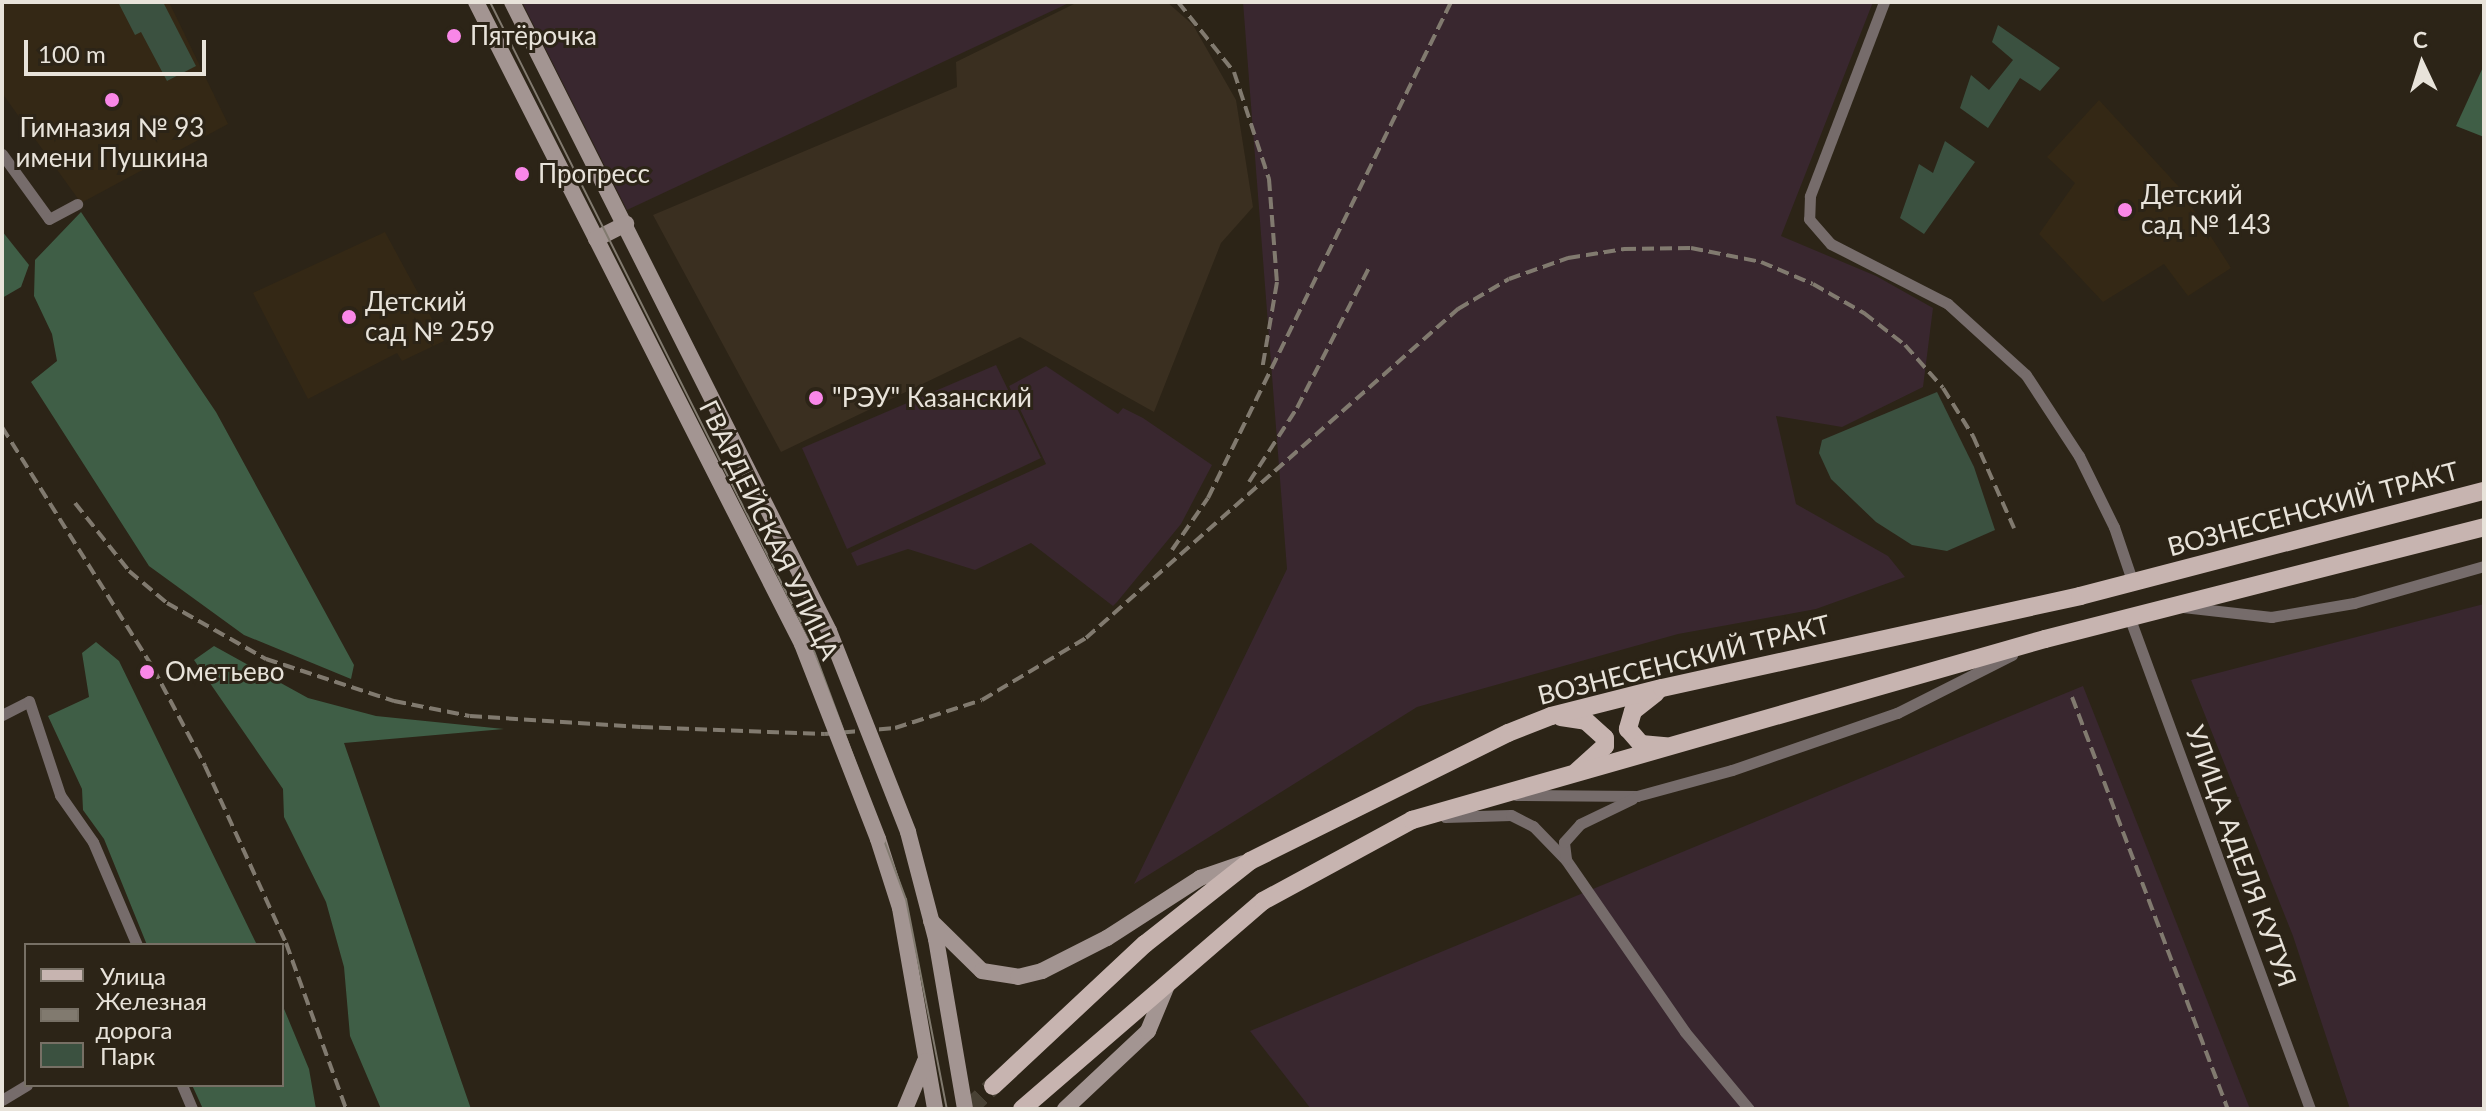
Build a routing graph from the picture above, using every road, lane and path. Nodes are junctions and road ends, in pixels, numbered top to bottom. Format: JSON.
{"nodes":[{"id":1,"x":476,"y":2,"type":"edge"},
{"id":2,"x":512,"y":2,"type":"edge"},
{"id":3,"x":1884,"y":2,"type":"edge"},
{"id":4,"x":2,"y":154,"type":"edge"},
{"id":5,"x":77,"y":204,"type":"dead end"},
{"id":6,"x":626,"y":224,"type":"junction"},
{"id":7,"x":596,"y":239,"type":"junction"},
{"id":8,"x":2484,"y":491,"type":"edge"},
{"id":9,"x":2484,"y":527,"type":"edge"},
{"id":10,"x":2484,"y":566,"type":"edge"},
{"id":11,"x":2133,"y":583,"type":"junction"},
{"id":12,"x":2174,"y":606,"type":"junction"},
{"id":13,"x":2130,"y":619,"type":"junction"},
{"id":14,"x":2045,"y":639,"type":"junction"},
{"id":15,"x":1662,"y":688,"type":"junction"},
{"id":16,"x":2,"y":715,"type":"edge"},
{"id":17,"x":1551,"y":716,"type":"junction"},
{"id":18,"x":1701,"y":741,"type":"junction"},
{"id":19,"x":1564,"y":779,"type":"junction"},
{"id":20,"x":1491,"y":795,"type":"junction"},
{"id":21,"x":1637,"y":796,"type":"junction"},
{"id":22,"x":1412,"y":820,"type":"junction"},
{"id":23,"x":1566,"y":860,"type":"junction"},
{"id":24,"x":1250,"y":861,"type":"junction"},
{"id":25,"x":931,"y":921,"type":"junction"},
{"id":26,"x":136,"y":943,"type":"edge"},
{"id":27,"x":1168,"y":982,"type":"junction"},
{"id":28,"x":926,"y":1059,"type":"junction"},
{"id":29,"x":993,"y":1086,"type":"tunnel mouth"},
{"id":30,"x":24,"y":1087,"type":"edge"},
{"id":31,"x":183,"y":1087,"type":"edge"},
{"id":32,"x":2,"y":1100,"type":"edge"},
{"id":33,"x":192,"y":1109,"type":"edge"},
{"id":34,"x":905,"y":1109,"type":"edge"},
{"id":35,"x":935,"y":1109,"type":"edge"},
{"id":36,"x":965,"y":1109,"type":"edge"},
{"id":37,"x":1022,"y":1109,"type":"edge"},
{"id":38,"x":1065,"y":1109,"type":"edge"},
{"id":39,"x":1749,"y":1109,"type":"edge"},
{"id":40,"x":2310,"y":1109,"type":"edge"}],
"edges":[{"from":1,"to":7,"type":"main road","name":"ГВАРДЕЙСКАЯ УЛИЦА"},
{"from":2,"to":6,"type":"main road","name":"ГВАРДЕЙСКАЯ УЛИЦА"},
{"from":3,"to":11,"type":"street"},
{"from":4,"to":5,"type":"street"},
{"from":6,"to":7,"type":"main road"},
{"from":6,"to":25,"type":"main road","name":"ГВАРДЕЙСКАЯ УЛИЦА","bridge":true},
{"from":7,"to":28,"type":"main road","name":"ГВАРДЕЙСКАЯ УЛИЦА","bridge":true},
{"from":8,"to":11,"type":"main road","name":"ВОЗНЕСЕНСКИЙ ТРАКТ"},
{"from":9,"to":12,"type":"main road"},
{"from":10,"to":12,"type":"street"},
{"from":11,"to":15,"type":"main road","name":"ВОЗНЕСЕНСКИЙ ТРАКТ"},
{"from":12,"to":13,"type":"main road"},
{"from":13,"to":14,"type":"main road"},
{"from":13,"to":40,"type":"street","name":"УЛИЦА АДЕЛЯ КУТУЯ"},
{"from":14,"to":18,"type":"main road"},
{"from":14,"to":21,"type":"street"},
{"from":15,"to":17,"type":"main road","name":"ВОЗНЕСЕНСКИЙ ТРАКТ"},
{"from":15,"to":18,"type":"main road"},
{"from":16,"to":26,"type":"street"},
{"from":17,"to":19,"type":"main road"},
{"from":17,"to":24,"type":"main road","name":"ВОЗНЕСЕНСКИЙ ТРАКТ"},
{"from":18,"to":19,"type":"main road"},
{"from":19,"to":20,"type":"main road"},
{"from":20,"to":21,"type":"street"},
{"from":20,"to":22,"type":"main road"},
{"from":21,"to":23,"type":"street"},
{"from":22,"to":23,"type":"street"},
{"from":22,"to":27,"type":"main road"},
{"from":23,"to":39,"type":"street"},
{"from":24,"to":25,"type":"main road"},
{"from":24,"to":29,"type":"main road","name":"ВОЗНЕСЕНСКИЙ ТРАКТ"},
{"from":25,"to":36,"type":"main road","name":"ГВАРДЕЙСКАЯ УЛИЦА"},
{"from":27,"to":37,"type":"main road"},
{"from":27,"to":38,"type":"main road"},
{"from":28,"to":34,"type":"main road"},
{"from":28,"to":35,"type":"main road","name":"ГВАРДЕЙСКАЯ УЛИЦА"},
{"from":30,"to":32,"type":"street"},
{"from":31,"to":33,"type":"street"}]}
